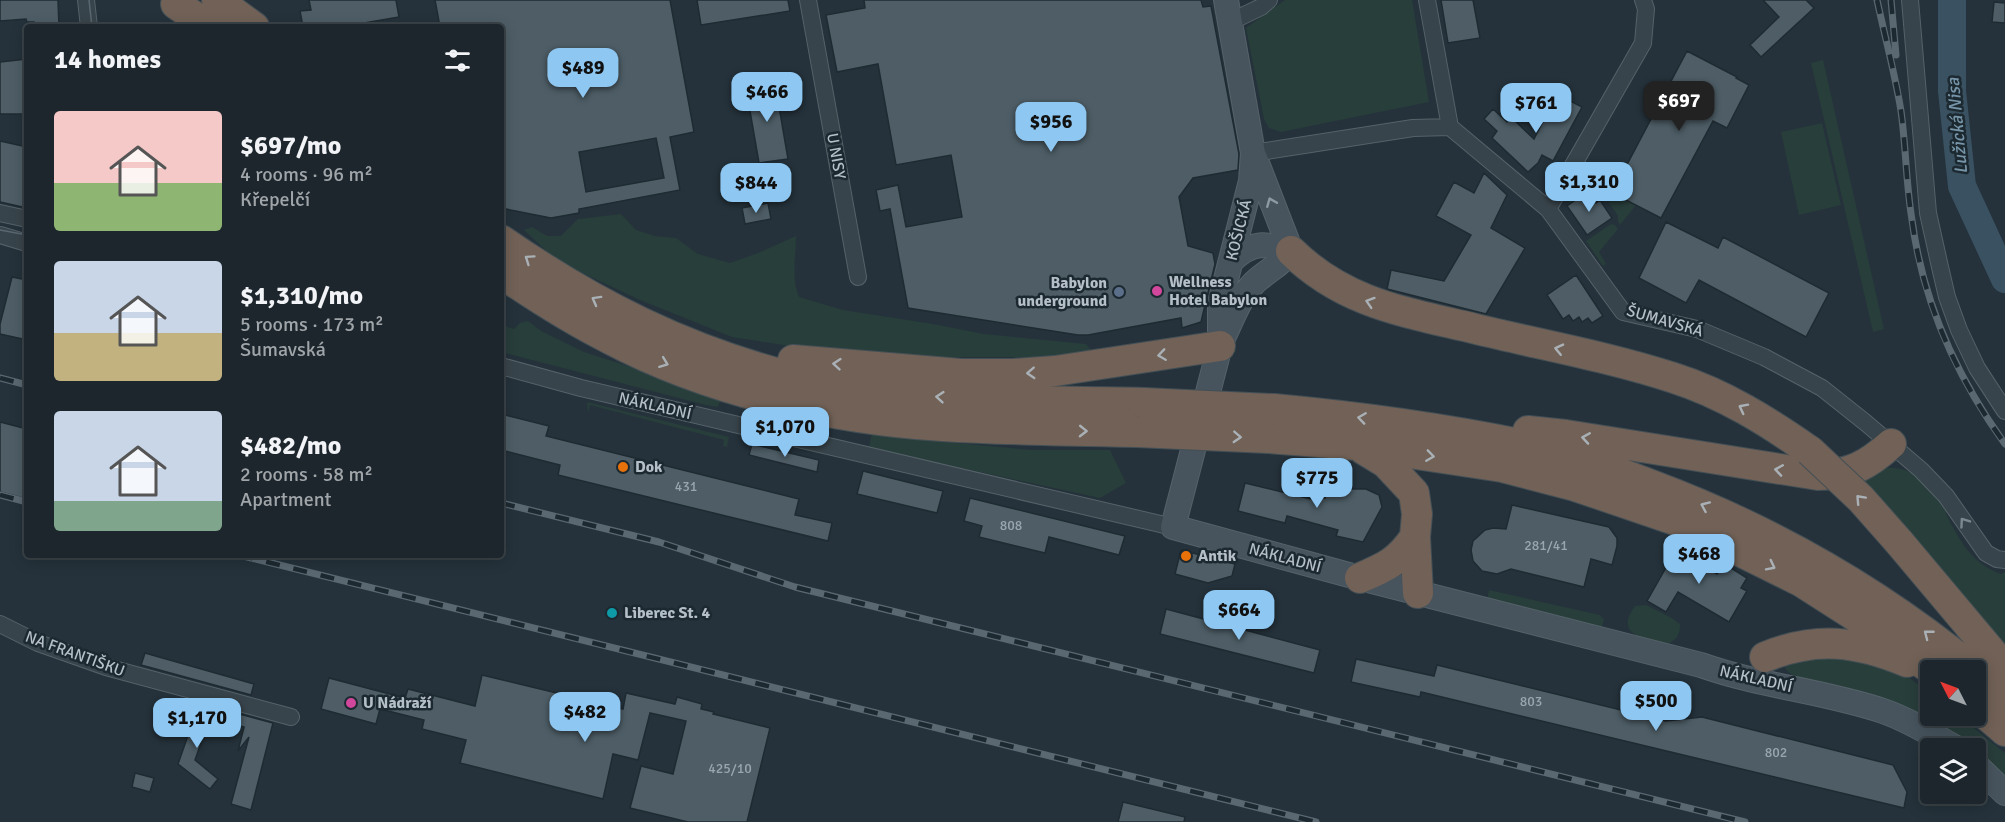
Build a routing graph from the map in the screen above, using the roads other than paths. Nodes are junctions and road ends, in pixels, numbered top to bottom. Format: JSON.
{"nodes":[{"id":1,"x":86,"y":0,"type":"edge"},
{"id":2,"x":217,"y":0,"type":"edge"},
{"id":3,"x":808,"y":0,"type":"edge"},
{"id":4,"x":1269,"y":0,"type":"edge"},
{"id":5,"x":1427,"y":0,"type":"edge"},
{"id":6,"x":1643,"y":0,"type":"edge"},
{"id":7,"x":1910,"y":0,"type":"edge"},
{"id":8,"x":176,"y":4,"type":"dead end"},
{"id":9,"x":1228,"y":11,"type":"edge"},
{"id":10,"x":89,"y":24,"type":"edge"},
{"id":11,"x":206,"y":24,"type":"edge"},
{"id":12,"x":250,"y":24,"type":"edge"},
{"id":13,"x":1450,"y":127,"type":"junction"},
{"id":14,"x":1253,"y":153,"type":"junction"},
{"id":15,"x":1548,"y":208,"type":"junction"},
{"id":16,"x":0,"y":213,"type":"edge"},
{"id":17,"x":24,"y":218,"type":"edge"},
{"id":18,"x":0,"y":235,"type":"edge"},
{"id":19,"x":24,"y":240,"type":"edge"},
{"id":20,"x":504,"y":242,"type":"edge"},
{"id":21,"x":1291,"y":251,"type":"junction"},
{"id":22,"x":1232,"y":260,"type":"junction"},
{"id":23,"x":504,"y":275,"type":"edge"},
{"id":24,"x":858,"y":277,"type":"dead end"},
{"id":25,"x":634,"y":321,"type":"junction"},
{"id":26,"x":1220,"y":346,"type":"junction"},
{"id":27,"x":504,"y":367,"type":"edge"},
{"id":28,"x":2005,"y":411,"type":"edge"},
{"id":29,"x":1420,"y":427,"type":"junction"},
{"id":30,"x":1891,"y":444,"type":"junction"},
{"id":31,"x":1356,"y":445,"type":"junction"},
{"id":32,"x":1173,"y":527,"type":"junction"},
{"id":33,"x":1415,"y":537,"type":"junction"},
{"id":34,"x":2005,"y":560,"type":"edge"},
{"id":35,"x":1360,"y":578,"type":"junction"},
{"id":36,"x":1418,"y":593,"type":"junction"},
{"id":37,"x":0,"y":624,"type":"edge"},
{"id":38,"x":1765,"y":657,"type":"junction"},
{"id":39,"x":1961,"y":660,"type":"edge"},
{"id":40,"x":1920,"y":663,"type":"edge"},
{"id":41,"x":1701,"y":665,"type":"junction"},
{"id":42,"x":1920,"y":667,"type":"edge"},
{"id":43,"x":2005,"y":668,"type":"edge"},
{"id":44,"x":1986,"y":680,"type":"edge"},
{"id":45,"x":1817,"y":693,"type":"junction"},
{"id":46,"x":2005,"y":696,"type":"edge"},
{"id":47,"x":1986,"y":714,"type":"edge"},
{"id":48,"x":291,"y":717,"type":"dead end"},
{"id":49,"x":2005,"y":730,"type":"edge"},
{"id":50,"x":1938,"y":738,"type":"edge"},
{"id":51,"x":1986,"y":775,"type":"edge"},
{"id":52,"x":2005,"y":794,"type":"edge"}],
"edges":[{"from":1,"to":10,"type":"street"},
{"from":2,"to":12,"type":"highway"},
{"from":3,"to":24,"type":"street","name":"U NISY"},
{"from":4,"to":9,"type":"street"},
{"from":5,"to":13,"type":"street"},
{"from":6,"to":15,"type":"street"},
{"from":7,"to":28,"type":"street"},
{"from":8,"to":11,"type":"highway"},
{"from":9,"to":14,"type":"street","name":"KOŠICKÁ"},
{"from":13,"to":14,"type":"street"},
{"from":13,"to":15,"type":"street","name":"ŠUMAVSKÁ"},
{"from":21,"to":14,"type":"street","one_way":true},
{"from":14,"to":22,"type":"street","name":"KOŠICKÁ"},
{"from":15,"to":30,"type":"street","name":"ŠUMAVSKÁ"},
{"from":16,"to":17,"type":"street"},
{"from":18,"to":19,"type":"street"},
{"from":25,"to":20,"type":"highway","one_way":true},
{"from":21,"to":22,"type":"street"},
{"from":21,"to":26,"type":"street"},
{"from":43,"to":21,"type":"highway","one_way":true,"bridge":true},
{"from":22,"to":26,"type":"street","name":"KOŠICKÁ"},
{"from":23,"to":31,"type":"highway","one_way":true,"bridge":true},
{"from":26,"to":25,"type":"highway","one_way":true},
{"from":29,"to":25,"type":"highway","one_way":true,"bridge":true},
{"from":26,"to":32,"type":"street","name":"KOŠICKÁ"},
{"from":27,"to":32,"type":"street","name":"NÁKLADNÍ"},
{"from":30,"to":29,"type":"highway","one_way":true},
{"from":39,"to":29,"type":"highway","one_way":true},
{"from":34,"to":30,"type":"street","name":"ŠUMAVSKÁ","one_way":true},
{"from":31,"to":33,"type":"highway"},
{"from":31,"to":40,"type":"highway","one_way":true},
{"from":32,"to":35,"type":"street","name":"NÁKLADNÍ"},
{"from":33,"to":35,"type":"highway"},
{"from":33,"to":36,"type":"highway"},
{"from":35,"to":36,"type":"street","name":"NÁKLADNÍ"},
{"from":36,"to":41,"type":"street","name":"NÁKLADNÍ"},
{"from":37,"to":48,"type":"street","name":"NA FRANTIŠKU"},
{"from":38,"to":41,"type":"street"},
{"from":38,"to":42,"type":"highway"},
{"from":38,"to":45,"type":"street"},
{"from":41,"to":45,"type":"street","name":"NÁKLADNÍ"},
{"from":44,"to":46,"type":"highway"},
{"from":45,"to":50,"type":"street","name":"NÁKLADNÍ"},
{"from":47,"to":49,"type":"highway"},
{"from":51,"to":52,"type":"street"}]}
